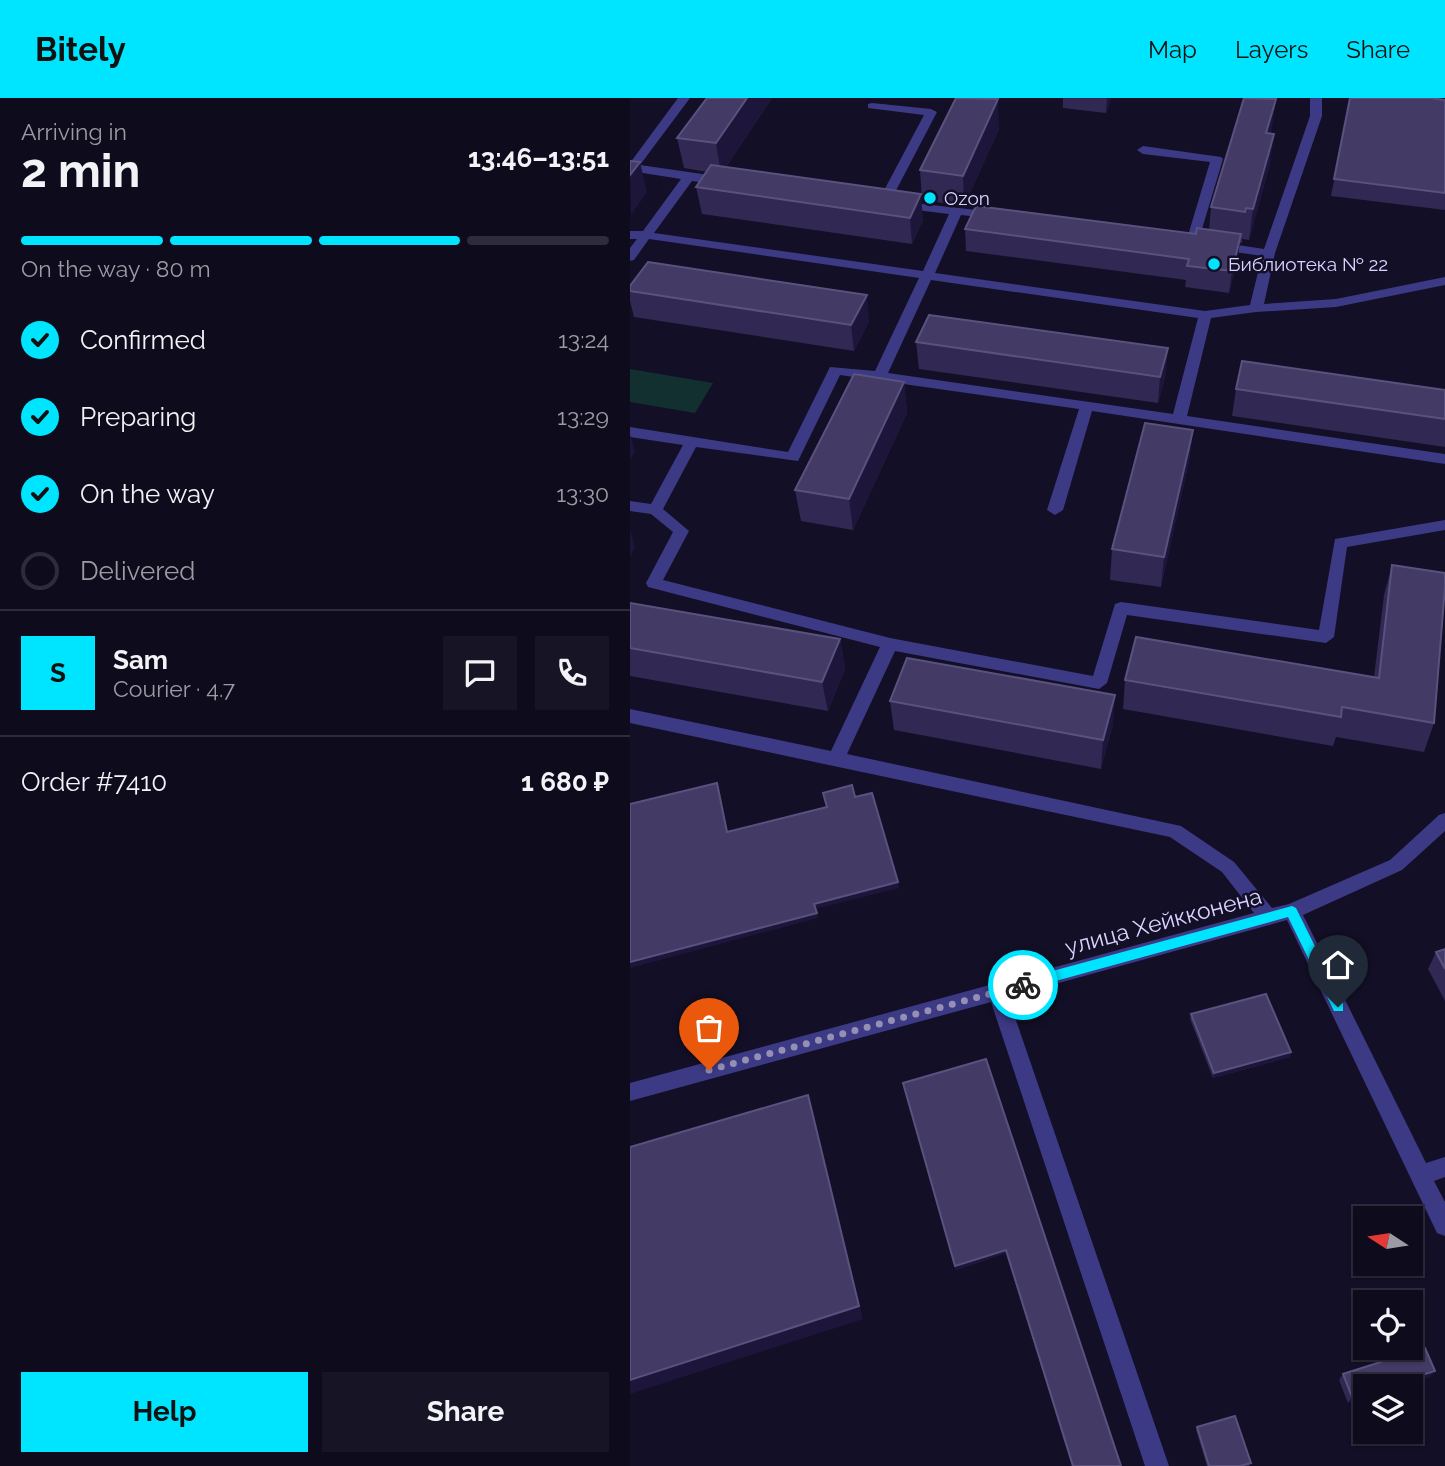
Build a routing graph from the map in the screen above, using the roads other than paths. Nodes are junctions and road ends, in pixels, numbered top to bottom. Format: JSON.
{"nodes":[{"id":1,"x":684,"y":98,"type":"edge"},
{"id":2,"x":1316,"y":98,"type":"edge"},
{"id":3,"x":872,"y":106,"type":"dead end"},
{"id":4,"x":1143,"y":150,"type":"dead end"},
{"id":5,"x":631,"y":168,"type":"edge"},
{"id":6,"x":689,"y":177,"type":"junction"},
{"id":7,"x":741,"y":184,"type":"edge"},
{"id":8,"x":858,"y":198,"type":"edge"},
{"id":9,"x":884,"y":202,"type":"junction"},
{"id":10,"x":957,"y":211,"type":"junction"},
{"id":11,"x":1012,"y":218,"type":"edge"},
{"id":12,"x":630,"y":235,"type":"edge"},
{"id":13,"x":645,"y":235,"type":"junction"},
{"id":14,"x":1178,"y":240,"type":"edge"},
{"id":15,"x":1192,"y":242,"type":"junction"},
{"id":16,"x":1269,"y":253,"type":"junction"},
{"id":17,"x":630,"y":257,"type":"edge"},
{"id":18,"x":926,"y":275,"type":"junction"},
{"id":19,"x":1445,"y":281,"type":"edge"},
{"id":20,"x":1256,"y":308,"type":"junction"},
{"id":21,"x":1205,"y":316,"type":"junction"},
{"id":22,"x":880,"y":376,"type":"junction"},
{"id":23,"x":1087,"y":406,"type":"junction"},
{"id":24,"x":1179,"y":419,"type":"junction"},
{"id":25,"x":630,"y":432,"type":"edge"},
{"id":26,"x":692,"y":442,"type":"junction"},
{"id":27,"x":1445,"y":459,"type":"edge"},
{"id":28,"x":630,"y":506,"type":"edge"},
{"id":29,"x":655,"y":510,"type":"junction"},
{"id":30,"x":1055,"y":510,"type":"dead end"},
{"id":31,"x":1442,"y":529,"type":"edge"},
{"id":32,"x":890,"y":644,"type":"junction"},
{"id":33,"x":630,"y":716,"type":"edge"},
{"id":34,"x":836,"y":759,"type":"junction"},
{"id":35,"x":1445,"y":820,"type":"edge"},
{"id":36,"x":1292,"y":911,"type":"junction"},
{"id":37,"x":1269,"y":918,"type":"junction"},
{"id":38,"x":998,"y":992,"type":"junction"},
{"id":39,"x":630,"y":1092,"type":"edge"},
{"id":40,"x":1445,"y":1167,"type":"edge"},
{"id":41,"x":1421,"y":1175,"type":"junction"},
{"id":42,"x":1445,"y":1225,"type":"edge"},
{"id":43,"x":1157,"y":1466,"type":"edge"}],
"edges":[{"from":1,"to":5,"type":"street"},
{"from":2,"to":16,"type":"street"},
{"from":3,"to":9,"type":"street"},
{"from":4,"to":15,"type":"street"},
{"from":5,"to":6,"type":"street"},
{"from":6,"to":7,"type":"street"},
{"from":6,"to":13,"type":"street"},
{"from":8,"to":9,"type":"street"},
{"from":9,"to":10,"type":"street"},
{"from":10,"to":11,"type":"street"},
{"from":10,"to":18,"type":"street"},
{"from":12,"to":13,"type":"street"},
{"from":13,"to":17,"type":"street"},
{"from":13,"to":18,"type":"street"},
{"from":14,"to":15,"type":"street"},
{"from":15,"to":16,"type":"street"},
{"from":16,"to":20,"type":"street"},
{"from":18,"to":21,"type":"street"},
{"from":18,"to":22,"type":"street"},
{"from":19,"to":20,"type":"street"},
{"from":20,"to":21,"type":"street"},
{"from":21,"to":24,"type":"street"},
{"from":22,"to":23,"type":"street"},
{"from":22,"to":26,"type":"street"},
{"from":23,"to":24,"type":"street"},
{"from":23,"to":30,"type":"street"},
{"from":24,"to":27,"type":"street"},
{"from":25,"to":26,"type":"street"},
{"from":26,"to":29,"type":"street"},
{"from":28,"to":29,"type":"street"},
{"from":29,"to":32,"type":"street"},
{"from":31,"to":32,"type":"street"},
{"from":32,"to":34,"type":"street"},
{"from":33,"to":34,"type":"street"},
{"from":34,"to":37,"type":"street"},
{"from":35,"to":36,"type":"street","name":"улица Хейкконена"},
{"from":36,"to":37,"type":"street","name":"улица Хейкконена"},
{"from":36,"to":41,"type":"street"},
{"from":37,"to":38,"type":"street","name":"улица Хейкконена"},
{"from":38,"to":39,"type":"street","name":"улица Хейкконена"},
{"from":38,"to":43,"type":"street"},
{"from":40,"to":41,"type":"street"},
{"from":41,"to":42,"type":"street"}]}
